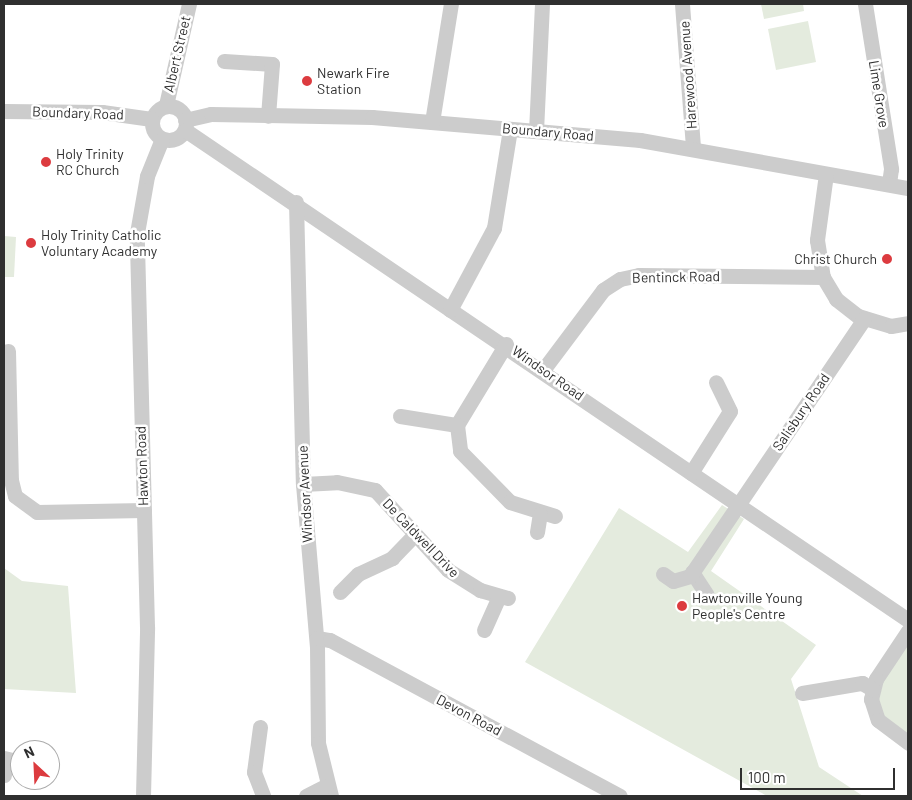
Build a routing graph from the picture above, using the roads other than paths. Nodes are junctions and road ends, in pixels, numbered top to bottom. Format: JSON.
{"nodes":[{"id":1,"x":189,"y":4,"type":"edge"},
{"id":2,"x":451,"y":4,"type":"edge"},
{"id":3,"x":542,"y":4,"type":"edge"},
{"id":4,"x":682,"y":4,"type":"edge"},
{"id":5,"x":865,"y":4,"type":"edge"},
{"id":6,"x":224,"y":61,"type":"dead end"},
{"id":7,"x":166,"y":105,"type":"junction"},
{"id":8,"x":4,"y":111,"type":"edge"},
{"id":9,"x":268,"y":116,"type":"junction"},
{"id":10,"x":152,"y":119,"type":"junction"},
{"id":11,"x":432,"y":122,"type":"junction"},
{"id":12,"x":185,"y":125,"type":"junction"},
{"id":13,"x":510,"y":129,"type":"junction"},
{"id":14,"x":536,"y":131,"type":"junction"},
{"id":15,"x":162,"y":139,"type":"junction"},
{"id":16,"x":693,"y":147,"type":"junction"},
{"id":17,"x":826,"y":174,"type":"junction"},
{"id":18,"x":889,"y":184,"type":"junction"},
{"id":19,"x":908,"y":188,"type":"edge"},
{"id":20,"x":296,"y":202,"type":"junction"},
{"id":21,"x":823,"y":277,"type":"junction"},
{"id":22,"x":450,"y":310,"type":"junction"},
{"id":23,"x":864,"y":319,"type":"junction"},
{"id":24,"x":908,"y":323,"type":"edge"},
{"id":25,"x":506,"y":344,"type":"junction"},
{"id":26,"x":8,"y":351,"type":"dead end"},
{"id":27,"x":543,"y":370,"type":"junction"},
{"id":28,"x":716,"y":382,"type":"dead end"},
{"id":29,"x":400,"y":416,"type":"dead end"},
{"id":30,"x":457,"y":425,"type":"junction"},
{"id":31,"x":691,"y":473,"type":"junction"},
{"id":32,"x":303,"y":484,"type":"junction"},
{"id":33,"x":738,"y":504,"type":"junction"},
{"id":34,"x":144,"y":510,"type":"junction"},
{"id":35,"x":537,"y":532,"type":"dead end"},
{"id":36,"x":415,"y":534,"type":"junction"},
{"id":37,"x":692,"y":572,"type":"junction"},
{"id":38,"x":663,"y":574,"type":"dead end"},
{"id":39,"x":340,"y":592,"type":"dead end"},
{"id":40,"x":707,"y":595,"type":"dead end"},
{"id":41,"x":908,"y":620,"type":"edge"},
{"id":42,"x":484,"y":630,"type":"dead end"},
{"id":43,"x":908,"y":632,"type":"edge"},
{"id":44,"x":317,"y":638,"type":"junction"},
{"id":45,"x":872,"y":689,"type":"junction"},
{"id":46,"x":802,"y":693,"type":"dead end"},
{"id":47,"x":260,"y":727,"type":"dead end"},
{"id":48,"x":908,"y":743,"type":"edge"},
{"id":49,"x":10,"y":759,"type":"edge"},
{"id":50,"x":4,"y":774,"type":"edge"},
{"id":51,"x":329,"y":791,"type":"edge"},
{"id":52,"x":143,"y":796,"type":"edge"},
{"id":53,"x":263,"y":796,"type":"edge"},
{"id":54,"x":306,"y":796,"type":"edge"},
{"id":55,"x":620,"y":796,"type":"edge"}],
"edges":[{"from":1,"to":7,"type":"street","name":"Albert Street"},
{"from":2,"to":11,"type":"street"},
{"from":3,"to":14,"type":"street"},
{"from":4,"to":16,"type":"street","name":"Harewood Avenue"},
{"from":5,"to":18,"type":"street","name":"Lime Grove"},
{"from":6,"to":9,"type":"street"},
{"from":7,"to":10,"type":"street"},
{"from":7,"to":12,"type":"street"},
{"from":8,"to":10,"type":"street","name":"Boundary Road"},
{"from":9,"to":11,"type":"street","name":"Boundary Road"},
{"from":9,"to":12,"type":"street","name":"Boundary Road"},
{"from":10,"to":15,"type":"street"},
{"from":11,"to":13,"type":"street","name":"Boundary Road"},
{"from":12,"to":15,"type":"street"},
{"from":12,"to":20,"type":"street","name":"Windsor Road"},
{"from":13,"to":14,"type":"street","name":"Boundary Road"},
{"from":13,"to":22,"type":"street"},
{"from":14,"to":16,"type":"street","name":"Boundary Road"},
{"from":15,"to":34,"type":"street","name":"Hawton Road"},
{"from":16,"to":17,"type":"street","name":"Boundary Road"},
{"from":17,"to":18,"type":"street","name":"Boundary Road"},
{"from":17,"to":21,"type":"street"},
{"from":18,"to":19,"type":"street","name":"Boundary Road"},
{"from":20,"to":22,"type":"street","name":"Windsor Road"},
{"from":20,"to":32,"type":"street","name":"Windsor Avenue"},
{"from":21,"to":23,"type":"street"},
{"from":21,"to":27,"type":"street","name":"Bentinck Road"},
{"from":22,"to":25,"type":"street","name":"Windsor Road"},
{"from":23,"to":24,"type":"street"},
{"from":23,"to":33,"type":"street","name":"Salisbury Road"},
{"from":25,"to":27,"type":"street","name":"Windsor Road"},
{"from":25,"to":30,"type":"street"},
{"from":26,"to":34,"type":"street"},
{"from":27,"to":31,"type":"street","name":"Windsor Road"},
{"from":28,"to":31,"type":"street"},
{"from":29,"to":30,"type":"street"},
{"from":30,"to":35,"type":"street"},
{"from":31,"to":33,"type":"street","name":"Windsor Road"},
{"from":32,"to":36,"type":"street","name":"De Caldwell Drive"},
{"from":32,"to":44,"type":"street","name":"Windsor Avenue"},
{"from":33,"to":37,"type":"street","name":"Salisbury Road"},
{"from":33,"to":41,"type":"street","name":"Windsor Road"},
{"from":34,"to":52,"type":"street","name":"Hawton Road"},
{"from":36,"to":39,"type":"street"},
{"from":36,"to":42,"type":"street","name":"De Caldwell Drive"},
{"from":37,"to":38,"type":"street"},
{"from":37,"to":40,"type":"street"},
{"from":43,"to":45,"type":"street"},
{"from":44,"to":51,"type":"street","name":"Windsor Avenue"},
{"from":44,"to":55,"type":"street","name":"Devon Road"},
{"from":45,"to":46,"type":"street"},
{"from":45,"to":48,"type":"street"},
{"from":47,"to":53,"type":"street"},
{"from":49,"to":50,"type":"street"},
{"from":51,"to":54,"type":"street"}]}
